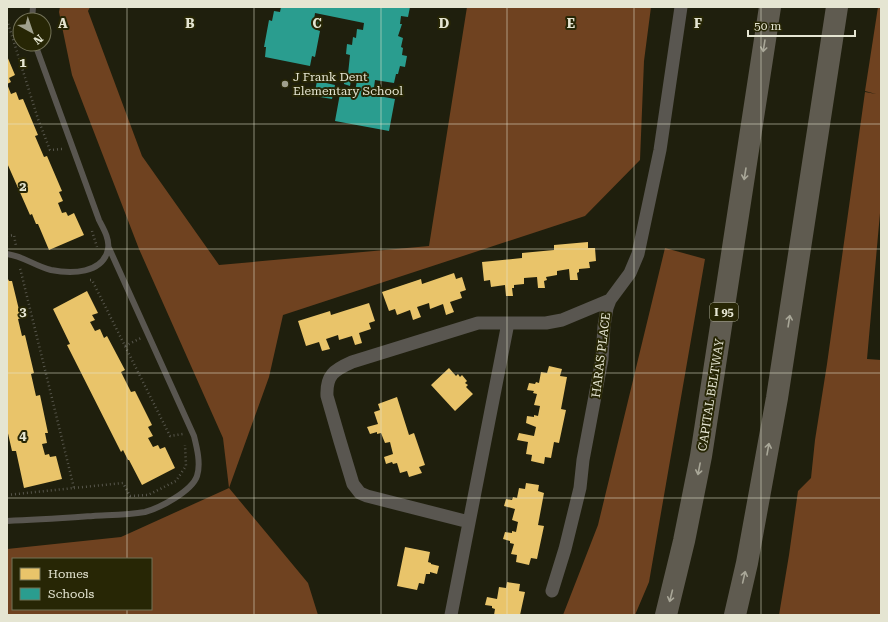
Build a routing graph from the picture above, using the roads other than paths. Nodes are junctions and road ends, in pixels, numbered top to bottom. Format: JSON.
{"nodes":[{"id":1,"x":682,"y":7,"type":"edge"},
{"id":2,"x":770,"y":7,"type":"edge"},
{"id":3,"x":837,"y":7,"type":"edge"},
{"id":4,"x":849,"y":7,"type":"edge"},
{"id":5,"x":38,"y":52,"type":"edge"},
{"id":6,"x":109,"y":248,"type":"junction"},
{"id":7,"x":7,"y":254,"type":"edge"},
{"id":8,"x":797,"y":270,"type":"junction"},
{"id":9,"x":610,"y":300,"type":"junction"},
{"id":10,"x":508,"y":323,"type":"junction"},
{"id":11,"x":7,"y":521,"type":"edge"},
{"id":12,"x":469,"y":522,"type":"junction"},
{"id":13,"x":552,"y":591,"type":"dead end"},
{"id":14,"x":451,"y":615,"type":"edge"},
{"id":15,"x":666,"y":615,"type":"edge"},
{"id":16,"x":735,"y":615,"type":"edge"}],
"edges":[{"from":1,"to":9,"type":"street","name":"HARAS PLACE"},
{"from":2,"to":15,"type":"highway","name":"CAPITAL BELTWAY","number":"I 95","one_way":true},
{"from":3,"to":8,"type":"highway"},
{"from":4,"to":8,"type":"highway"},
{"from":5,"to":6,"type":"lane"},
{"from":6,"to":7,"type":"lane"},
{"from":6,"to":11,"type":"lane"},
{"from":16,"to":8,"type":"highway","one_way":true},
{"from":9,"to":10,"type":"street"},
{"from":9,"to":13,"type":"street","name":"HARAS PLACE"},
{"from":10,"to":12,"type":"street"},
{"from":10,"to":12,"type":"street"},
{"from":12,"to":14,"type":"street"}]}
